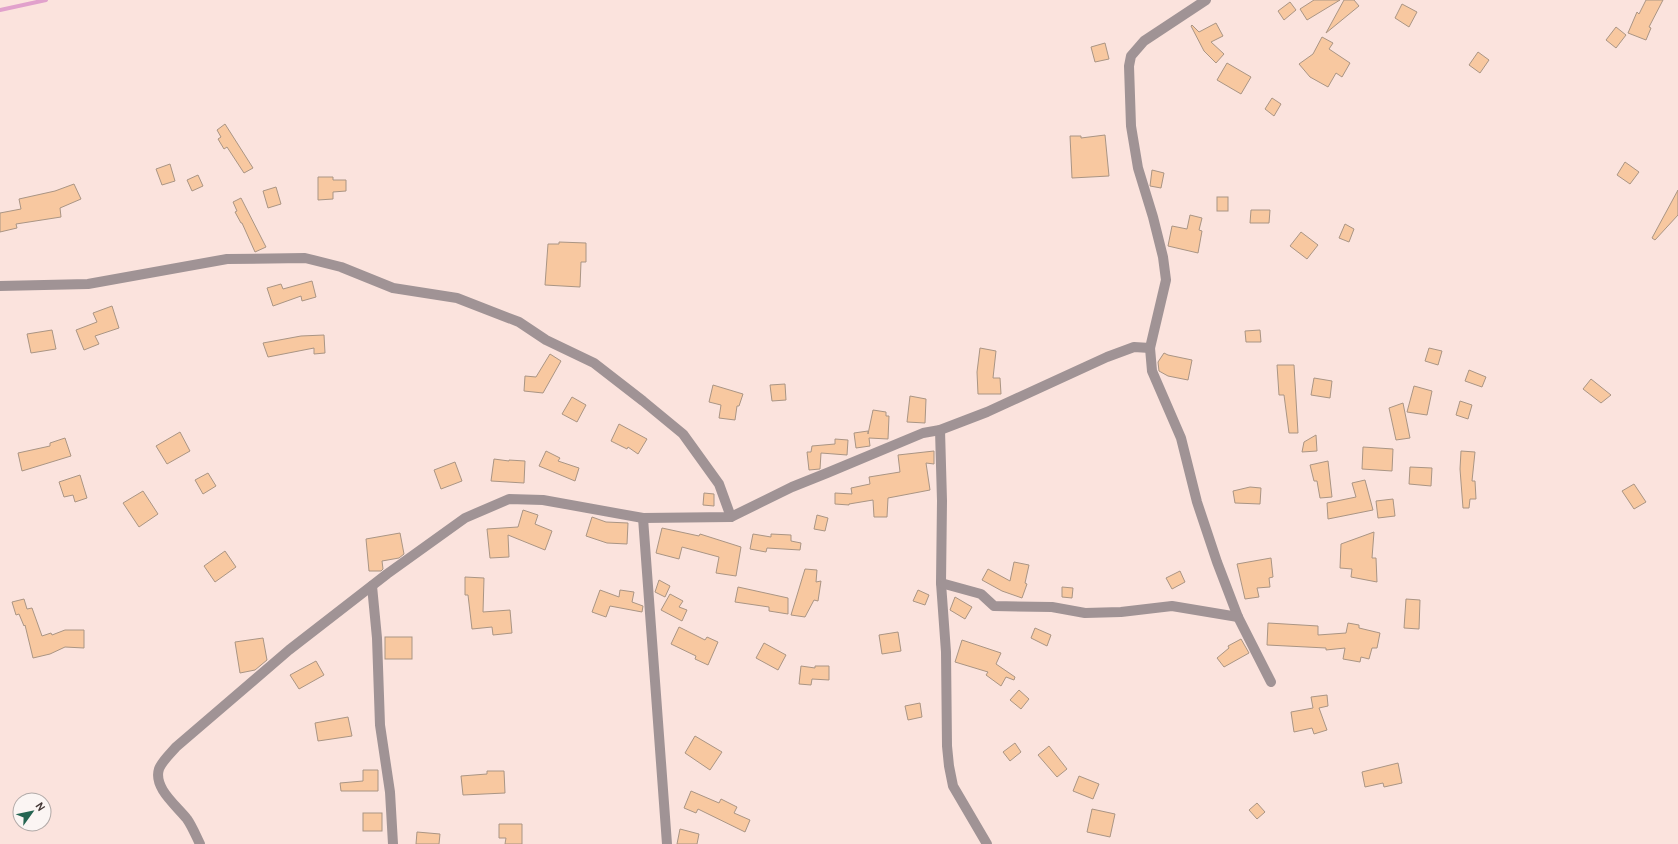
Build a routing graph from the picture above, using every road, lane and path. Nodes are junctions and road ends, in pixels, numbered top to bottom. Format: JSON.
{"nodes":[{"id":1,"x":1206,"y":0,"type":"edge"},
{"id":2,"x":0,"y":286,"type":"edge"},
{"id":3,"x":1150,"y":348,"type":"junction"},
{"id":4,"x":940,"y":430,"type":"junction"},
{"id":5,"x":731,"y":517,"type":"junction"},
{"id":6,"x":643,"y":518,"type":"junction"},
{"id":7,"x":941,"y":583,"type":"junction"},
{"id":8,"x":372,"y":586,"type":"junction"},
{"id":9,"x":1238,"y":617,"type":"junction"},
{"id":10,"x":1271,"y":682,"type":"dead end"},
{"id":11,"x":200,"y":844,"type":"edge"},
{"id":12,"x":392,"y":844,"type":"edge"},
{"id":13,"x":667,"y":844,"type":"edge"},
{"id":14,"x":988,"y":844,"type":"edge"}],
"edges":[{"from":1,"to":3,"type":"street"},
{"from":2,"to":5,"type":"street"},
{"from":3,"to":4,"type":"street"},
{"from":3,"to":9,"type":"street"},
{"from":4,"to":5,"type":"street"},
{"from":4,"to":7,"type":"street"},
{"from":5,"to":6,"type":"street"},
{"from":6,"to":8,"type":"street"},
{"from":6,"to":13,"type":"street"},
{"from":7,"to":9,"type":"street"},
{"from":7,"to":14,"type":"street"},
{"from":8,"to":11,"type":"street"},
{"from":8,"to":12,"type":"street"},
{"from":9,"to":10,"type":"street"}]}
